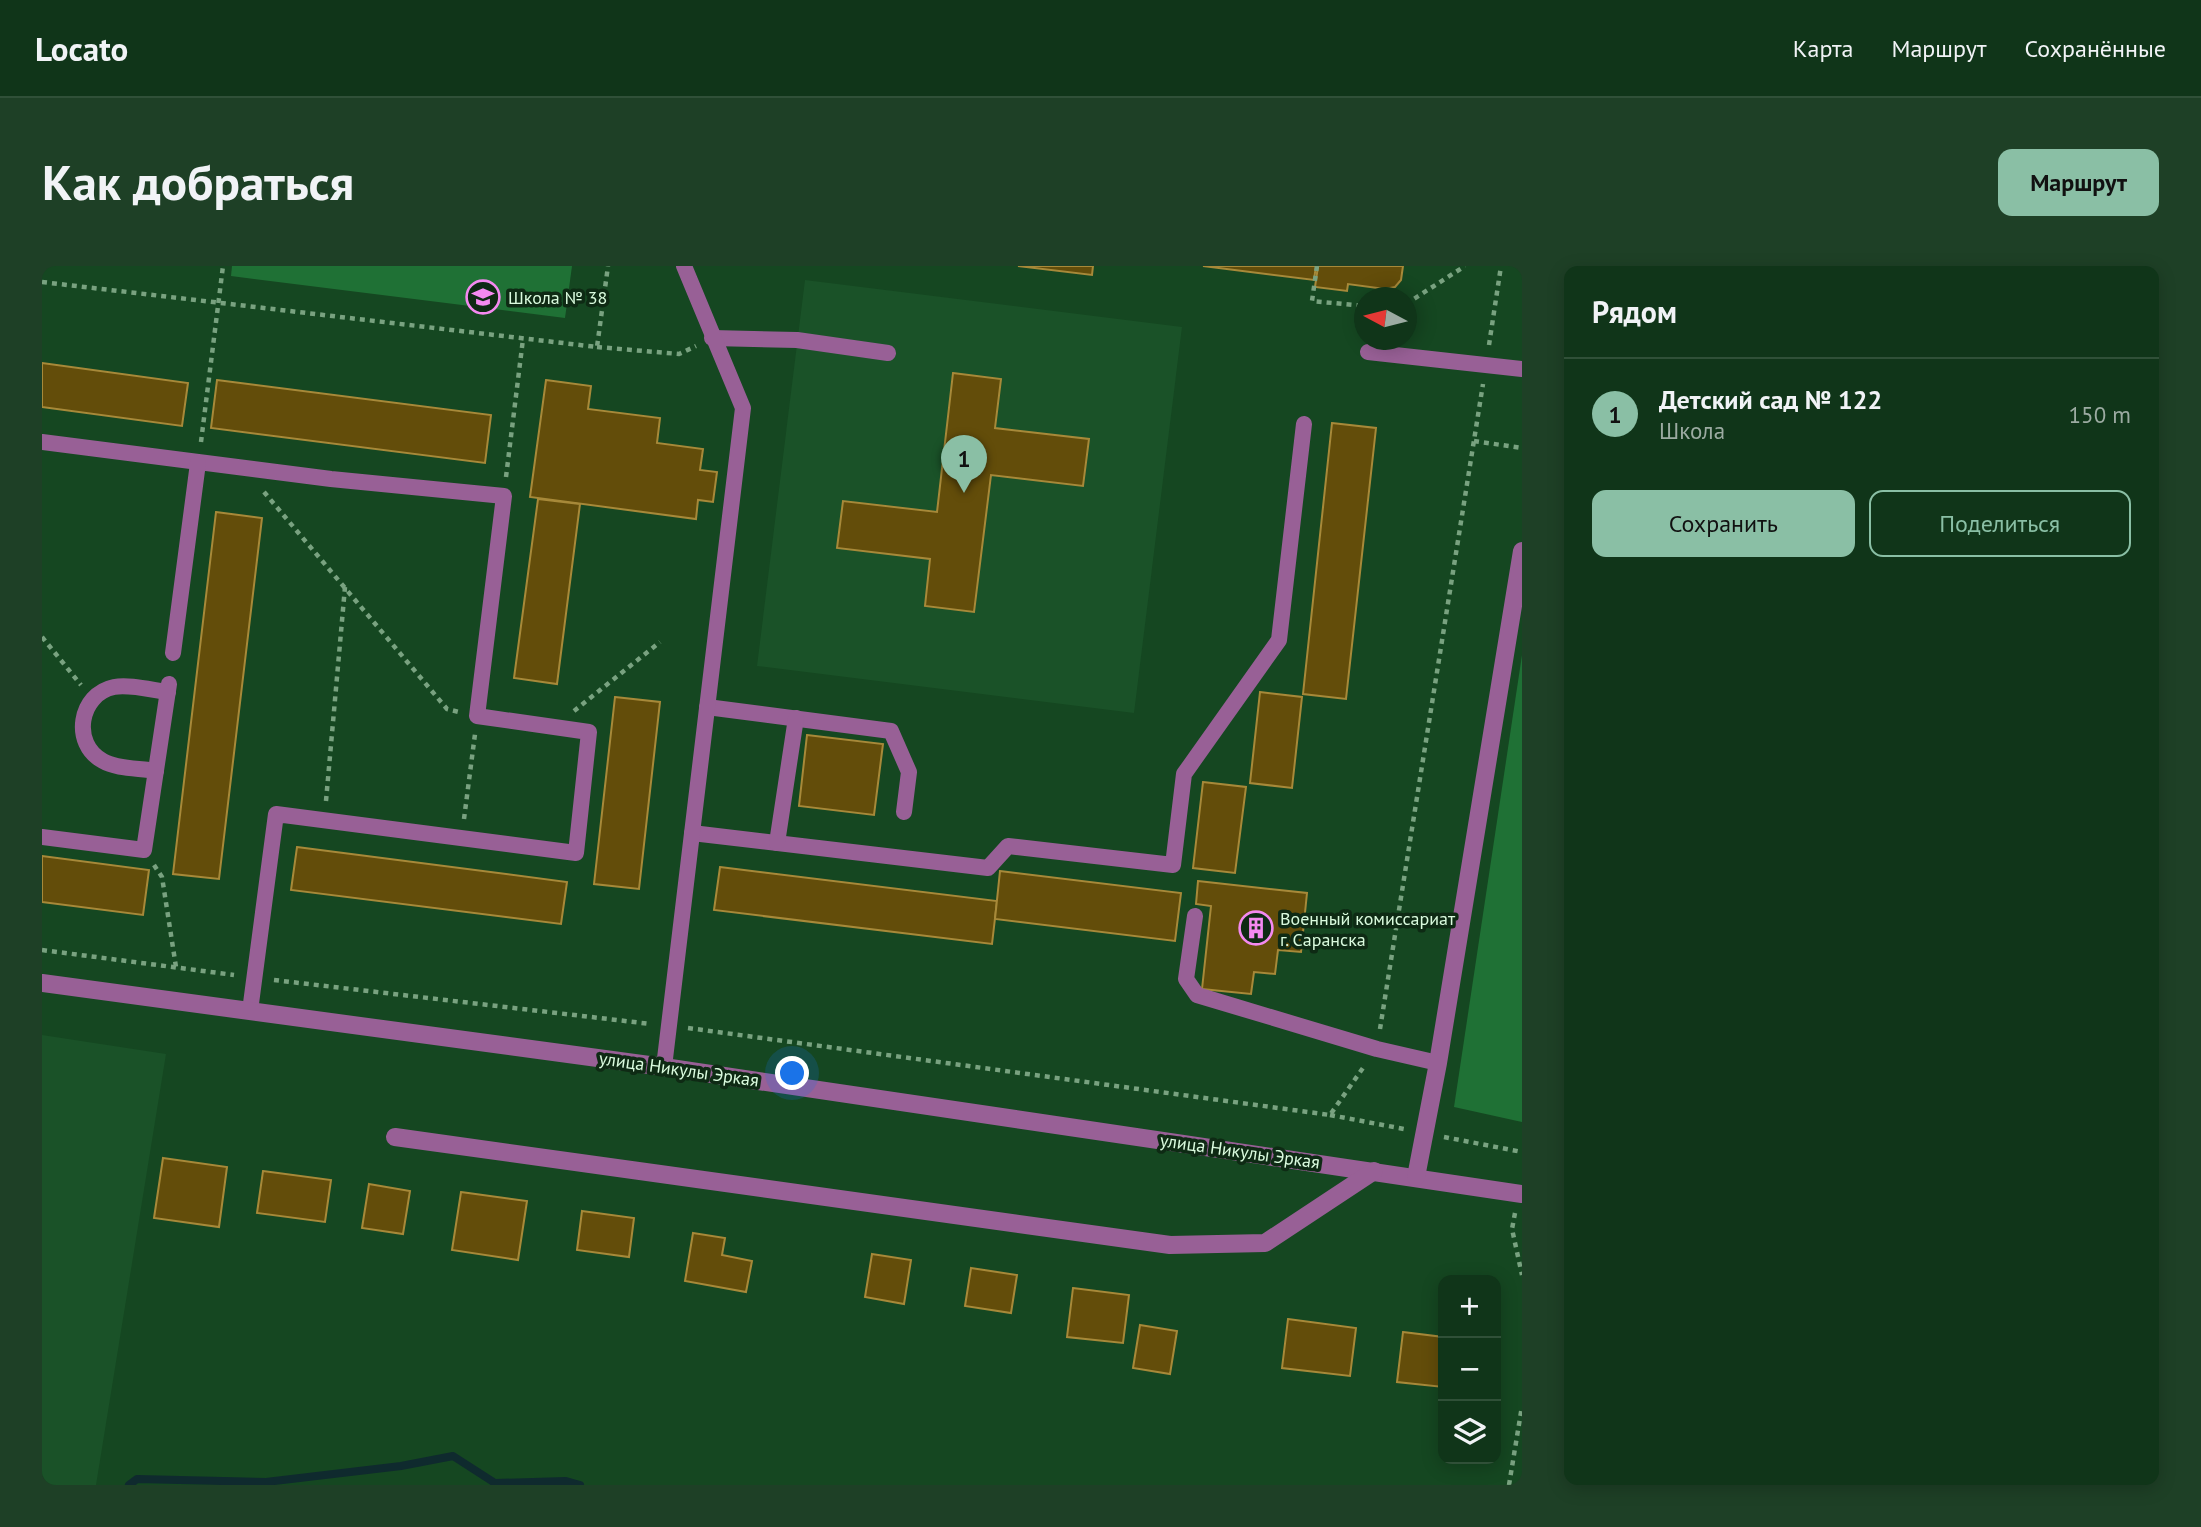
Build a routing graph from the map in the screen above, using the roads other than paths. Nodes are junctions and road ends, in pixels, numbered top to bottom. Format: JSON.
{"nodes":[{"id":1,"x":684,"y":266,"type":"edge"},
{"id":2,"x":712,"y":338,"type":"junction"},
{"id":3,"x":1368,"y":352,"type":"dead end"},
{"id":4,"x":888,"y":353,"type":"dead end"},
{"id":5,"x":1522,"y":369,"type":"edge"},
{"id":6,"x":1304,"y":424,"type":"dead end"},
{"id":7,"x":42,"y":442,"type":"edge"},
{"id":8,"x":198,"y":463,"type":"junction"},
{"id":9,"x":1522,"y":551,"type":"edge"},
{"id":10,"x":173,"y":653,"type":"dead end"},
{"id":11,"x":707,"y":707,"type":"junction"},
{"id":12,"x":796,"y":718,"type":"junction"},
{"id":13,"x":156,"y":771,"type":"junction"},
{"id":14,"x":904,"y":812,"type":"dead end"},
{"id":15,"x":692,"y":833,"type":"junction"},
{"id":16,"x":42,"y":836,"type":"edge"},
{"id":17,"x":777,"y":843,"type":"junction"},
{"id":18,"x":1195,"y":916,"type":"dead end"},
{"id":19,"x":42,"y":983,"type":"edge"},
{"id":20,"x":250,"y":1011,"type":"junction"},
{"id":21,"x":1438,"y":1063,"type":"junction"},
{"id":22,"x":664,"y":1067,"type":"junction"},
{"id":23,"x":395,"y":1137,"type":"dead end"},
{"id":24,"x":1374,"y":1171,"type":"junction"},
{"id":25,"x":1416,"y":1177,"type":"junction"},
{"id":26,"x":1521,"y":1194,"type":"edge"}],
"edges":[{"from":1,"to":2,"type":"lane"},
{"from":2,"to":4,"type":"lane"},
{"from":2,"to":11,"type":"lane"},
{"from":3,"to":5,"type":"lane"},
{"from":6,"to":17,"type":"lane"},
{"from":7,"to":8,"type":"lane"},
{"from":8,"to":10,"type":"lane"},
{"from":8,"to":20,"type":"lane"},
{"from":9,"to":21,"type":"street"},
{"from":11,"to":12,"type":"lane"},
{"from":11,"to":15,"type":"lane"},
{"from":12,"to":14,"type":"lane"},
{"from":12,"to":17,"type":"lane"},
{"from":13,"to":13,"type":"lane"},
{"from":13,"to":16,"type":"lane"},
{"from":15,"to":17,"type":"lane"},
{"from":15,"to":22,"type":"lane"},
{"from":18,"to":21,"type":"lane"},
{"from":19,"to":20,"type":"street","name":"улица Никулы Эркая"},
{"from":20,"to":22,"type":"street","name":"улица Никулы Эркая"},
{"from":21,"to":25,"type":"street"},
{"from":22,"to":24,"type":"street","name":"улица Никулы Эркая"},
{"from":23,"to":24,"type":"street"},
{"from":24,"to":25,"type":"street","name":"улица Никулы Эркая"},
{"from":25,"to":26,"type":"street","name":"улица Никулы Эркая"}]}
